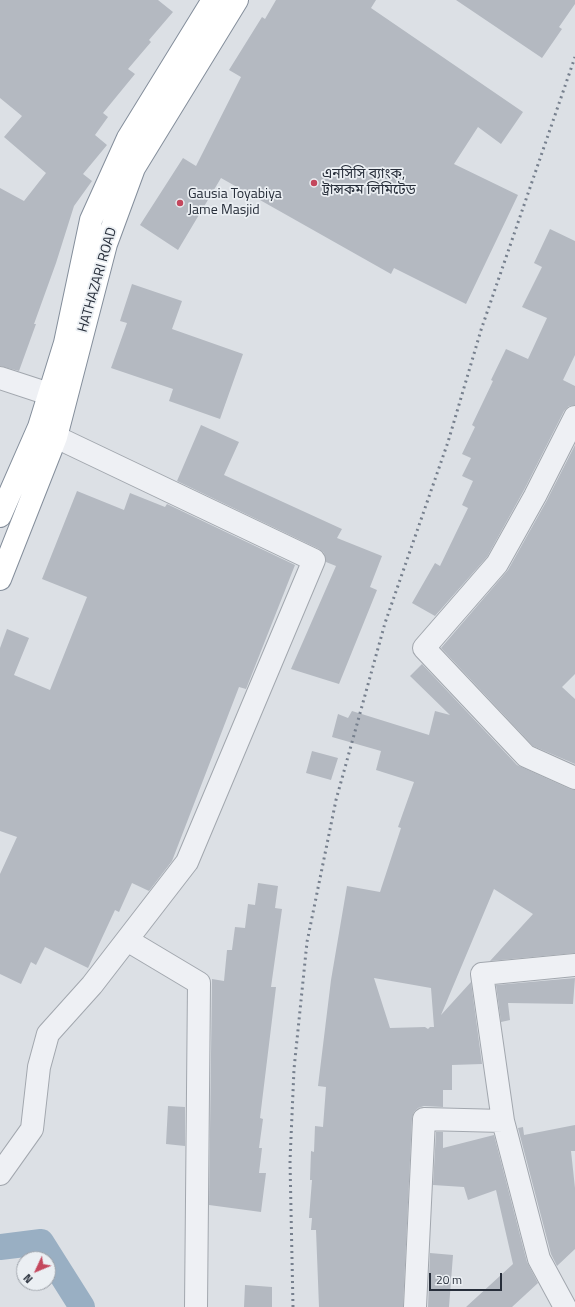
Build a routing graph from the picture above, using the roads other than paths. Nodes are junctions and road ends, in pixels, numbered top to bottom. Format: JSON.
{"nodes":[{"id":1,"x":213,"y":0,"type":"edge"},
{"id":2,"x":237,"y":0,"type":"edge"},
{"id":3,"x":0,"y":378,"type":"edge"},
{"id":4,"x":49,"y":394,"type":"junction"},
{"id":5,"x":575,"y":417,"type":"edge"},
{"id":6,"x":56,"y":437,"type":"junction"},
{"id":7,"x":0,"y":516,"type":"edge"},
{"id":8,"x":0,"y":579,"type":"edge"},
{"id":9,"x":575,"y":778,"type":"edge"},
{"id":10,"x":127,"y":940,"type":"junction"},
{"id":11,"x":575,"y":965,"type":"edge"},
{"id":12,"x":503,"y":1121,"type":"junction"},
{"id":13,"x":0,"y":1174,"type":"edge"},
{"id":14,"x":196,"y":1307,"type":"edge"},
{"id":15,"x":414,"y":1307,"type":"edge"},
{"id":16,"x":565,"y":1307,"type":"edge"}],
"edges":[{"from":1,"to":4,"type":"highway","name":"HATHAZARI ROAD"},
{"from":2,"to":6,"type":"highway","name":"HATHAZARI ROAD"},
{"from":3,"to":4,"type":"street"},
{"from":4,"to":7,"type":"highway","name":"HATHAZARI ROAD"},
{"from":5,"to":9,"type":"street"},
{"from":6,"to":8,"type":"highway","name":"HATHAZARI ROAD"},
{"from":6,"to":10,"type":"street"},
{"from":10,"to":13,"type":"street"},
{"from":10,"to":14,"type":"street"},
{"from":11,"to":12,"type":"street"},
{"from":12,"to":15,"type":"street"},
{"from":12,"to":16,"type":"street"}]}
